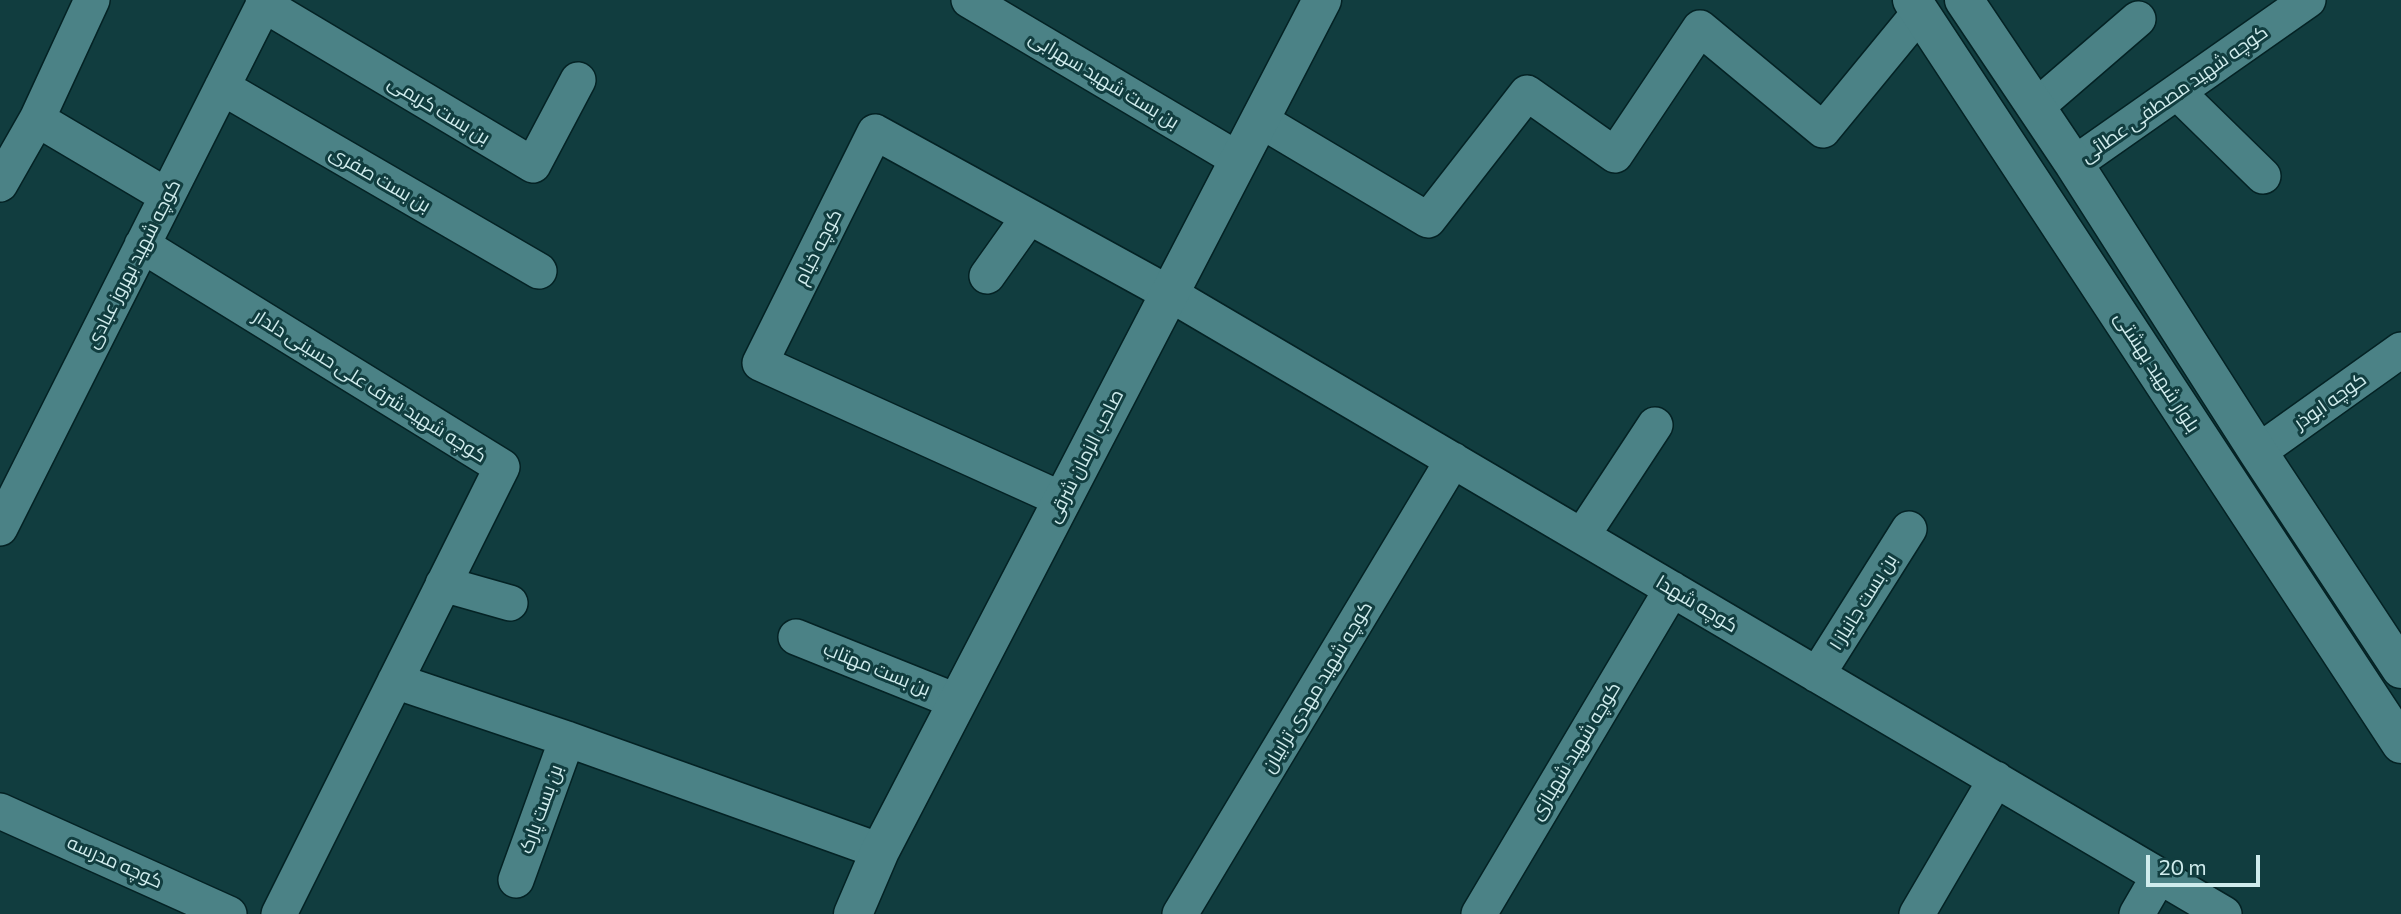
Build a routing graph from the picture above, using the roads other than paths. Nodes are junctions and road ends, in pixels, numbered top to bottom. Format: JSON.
{"nodes":[{"id":1,"x":92,"y":0,"type":"edge"},
{"id":2,"x":969,"y":0,"type":"edge"},
{"id":3,"x":1322,"y":0,"type":"edge"},
{"id":4,"x":1964,"y":0,"type":"edge"},
{"id":5,"x":2308,"y":0,"type":"edge"},
{"id":6,"x":264,"y":2,"type":"edge"},
{"id":7,"x":1916,"y":6,"type":"edge"},
{"id":8,"x":2138,"y":19,"type":"dead end"},
{"id":9,"x":578,"y":80,"type":"dead end"},
{"id":10,"x":222,"y":87,"type":"junction"},
{"id":11,"x":2177,"y":92,"type":"junction"},
{"id":12,"x":2036,"y":107,"type":"junction"},
{"id":13,"x":37,"y":119,"type":"junction"},
{"id":14,"x":1260,"y":120,"type":"junction"},
{"id":15,"x":1239,"y":160,"type":"junction"},
{"id":16,"x":2074,"y":164,"type":"junction"},
{"id":17,"x":2263,"y":176,"type":"dead end"},
{"id":18,"x":0,"y":184,"type":"edge"},
{"id":19,"x":167,"y":196,"type":"junction"},
{"id":20,"x":1029,"y":217,"type":"junction"},
{"id":21,"x":142,"y":245,"type":"junction"},
{"id":22,"x":539,"y":271,"type":"dead end"},
{"id":23,"x":987,"y":276,"type":"dead end"},
{"id":24,"x":1170,"y":293,"type":"junction"},
{"id":25,"x":2401,"y":350,"type":"edge"},
{"id":26,"x":1654,"y":425,"type":"dead end"},
{"id":27,"x":2258,"y":452,"type":"junction"},
{"id":28,"x":1453,"y":460,"type":"junction"},
{"id":29,"x":8,"y":491,"type":"edge"},
{"id":30,"x":1063,"y":500,"type":"junction"},
{"id":31,"x":0,"y":528,"type":"edge"},
{"id":32,"x":1909,"y":529,"type":"dead end"},
{"id":33,"x":1582,"y":536,"type":"junction"},
{"id":34,"x":443,"y":584,"type":"junction"},
{"id":35,"x":1672,"y":589,"type":"junction"},
{"id":36,"x":510,"y":603,"type":"dead end"},
{"id":37,"x":796,"y":636,"type":"dead end"},
{"id":38,"x":2401,"y":669,"type":"edge"},
{"id":39,"x":1817,"y":675,"type":"junction"},
{"id":40,"x":395,"y":681,"type":"junction"},
{"id":41,"x":958,"y":702,"type":"junction"},
{"id":42,"x":567,"y":738,"type":"junction"},
{"id":43,"x":2401,"y":744,"type":"edge"},
{"id":44,"x":1996,"y":779,"type":"junction"},
{"id":45,"x":0,"y":811,"type":"edge"},
{"id":46,"x":880,"y":851,"type":"junction"},
{"id":47,"x":2159,"y":876,"type":"junction"},
{"id":48,"x":516,"y":880,"type":"dead end"},
{"id":49,"x":229,"y":914,"type":"edge"},
{"id":50,"x":279,"y":914,"type":"edge"},
{"id":51,"x":853,"y":914,"type":"edge"},
{"id":52,"x":1181,"y":914,"type":"edge"},
{"id":53,"x":1479,"y":914,"type":"edge"},
{"id":54,"x":1917,"y":914,"type":"edge"},
{"id":55,"x":2137,"y":914,"type":"edge"},
{"id":56,"x":2224,"y":914,"type":"edge"}],
"edges":[{"from":1,"to":13,"type":"street"},
{"from":2,"to":15,"type":"street","name":"بن بست شهید سهرابی"},
{"from":3,"to":14,"type":"main road","name":"صاحب الزمان شرقی"},
{"from":4,"to":12,"type":"main road"},
{"from":5,"to":11,"type":"street","name":"کوچه شهید مصطفی عطائی"},
{"from":6,"to":9,"type":"street","name":"بن بست کریمی"},
{"from":6,"to":10,"type":"street","name":"کوچه شهید بهروز عبادی"},
{"from":7,"to":14,"type":"street"},
{"from":7,"to":43,"type":"main road","name":"بلوار شهید بهشتی"},
{"from":8,"to":12,"type":"street"},
{"from":10,"to":19,"type":"street","name":"کوچه شهید بهروز عبادی"},
{"from":10,"to":22,"type":"street","name":"بن بست صفری"},
{"from":11,"to":16,"type":"street","name":"کوچه شهید مصطفی عطائی"},
{"from":11,"to":17,"type":"street"},
{"from":12,"to":16,"type":"main road"},
{"from":13,"to":18,"type":"street"},
{"from":13,"to":19,"type":"street"},
{"from":14,"to":15,"type":"main road","name":"صاحب الزمان شرقی"},
{"from":15,"to":24,"type":"main road","name":"صاحب الزمان شرقی"},
{"from":16,"to":27,"type":"main road"},
{"from":19,"to":21,"type":"street","name":"کوچه شهید بهروز عبادی"},
{"from":20,"to":23,"type":"street"},
{"from":20,"to":24,"type":"street","name":"کوچه خیام"},
{"from":20,"to":30,"type":"street","name":"کوچه خیام"},
{"from":21,"to":29,"type":"street","name":"کوچه شهید بهروز عبادی"},
{"from":21,"to":34,"type":"street","name":"کوچه شهید شرف علی حسینی دلدار"},
{"from":24,"to":28,"type":"street","name":"کوچه شهدا"},
{"from":24,"to":30,"type":"main road","name":"صاحب الزمان شرقی"},
{"from":25,"to":27,"type":"street","name":"کوچه ابوذر"},
{"from":26,"to":33,"type":"street"},
{"from":27,"to":38,"type":"main road"},
{"from":28,"to":33,"type":"street","name":"کوچه شهدا"},
{"from":28,"to":52,"type":"street","name":"کوچه شهید مهدی ترابیان"},
{"from":29,"to":31,"type":"street","name":"کوچه شهید بهروز عبادی"},
{"from":30,"to":41,"type":"main road","name":"صاحب الزمان شرقی"},
{"from":32,"to":39,"type":"street","name":"بن بست جانباز ۱"},
{"from":33,"to":35,"type":"street","name":"کوچه شهدا"},
{"from":34,"to":36,"type":"street"},
{"from":34,"to":40,"type":"street","name":"کوچه شهید شرف علی حسینی دلدار"},
{"from":35,"to":39,"type":"street","name":"کوچه شهدا"},
{"from":35,"to":53,"type":"street","name":"کوچه شهید شهبازی"},
{"from":37,"to":41,"type":"street","name":"بن بست مهتاب"},
{"from":39,"to":44,"type":"street","name":"کوچه شهدا"},
{"from":40,"to":42,"type":"street"},
{"from":40,"to":50,"type":"street","name":"کوچه شهید شرف علی حسینی دلدار"},
{"from":41,"to":46,"type":"main road","name":"صاحب الزمان شرقی"},
{"from":42,"to":46,"type":"street"},
{"from":42,"to":48,"type":"street","name":"بن بست پارک"},
{"from":44,"to":47,"type":"street","name":"کوچه شهدا"},
{"from":44,"to":54,"type":"street"},
{"from":45,"to":49,"type":"street","name":"کوچه مدرسه"},
{"from":46,"to":51,"type":"main road","name":"صاحب الزمان شرقی"},
{"from":47,"to":55,"type":"street"},
{"from":47,"to":56,"type":"street","name":"کوچه شهدا"}]}
